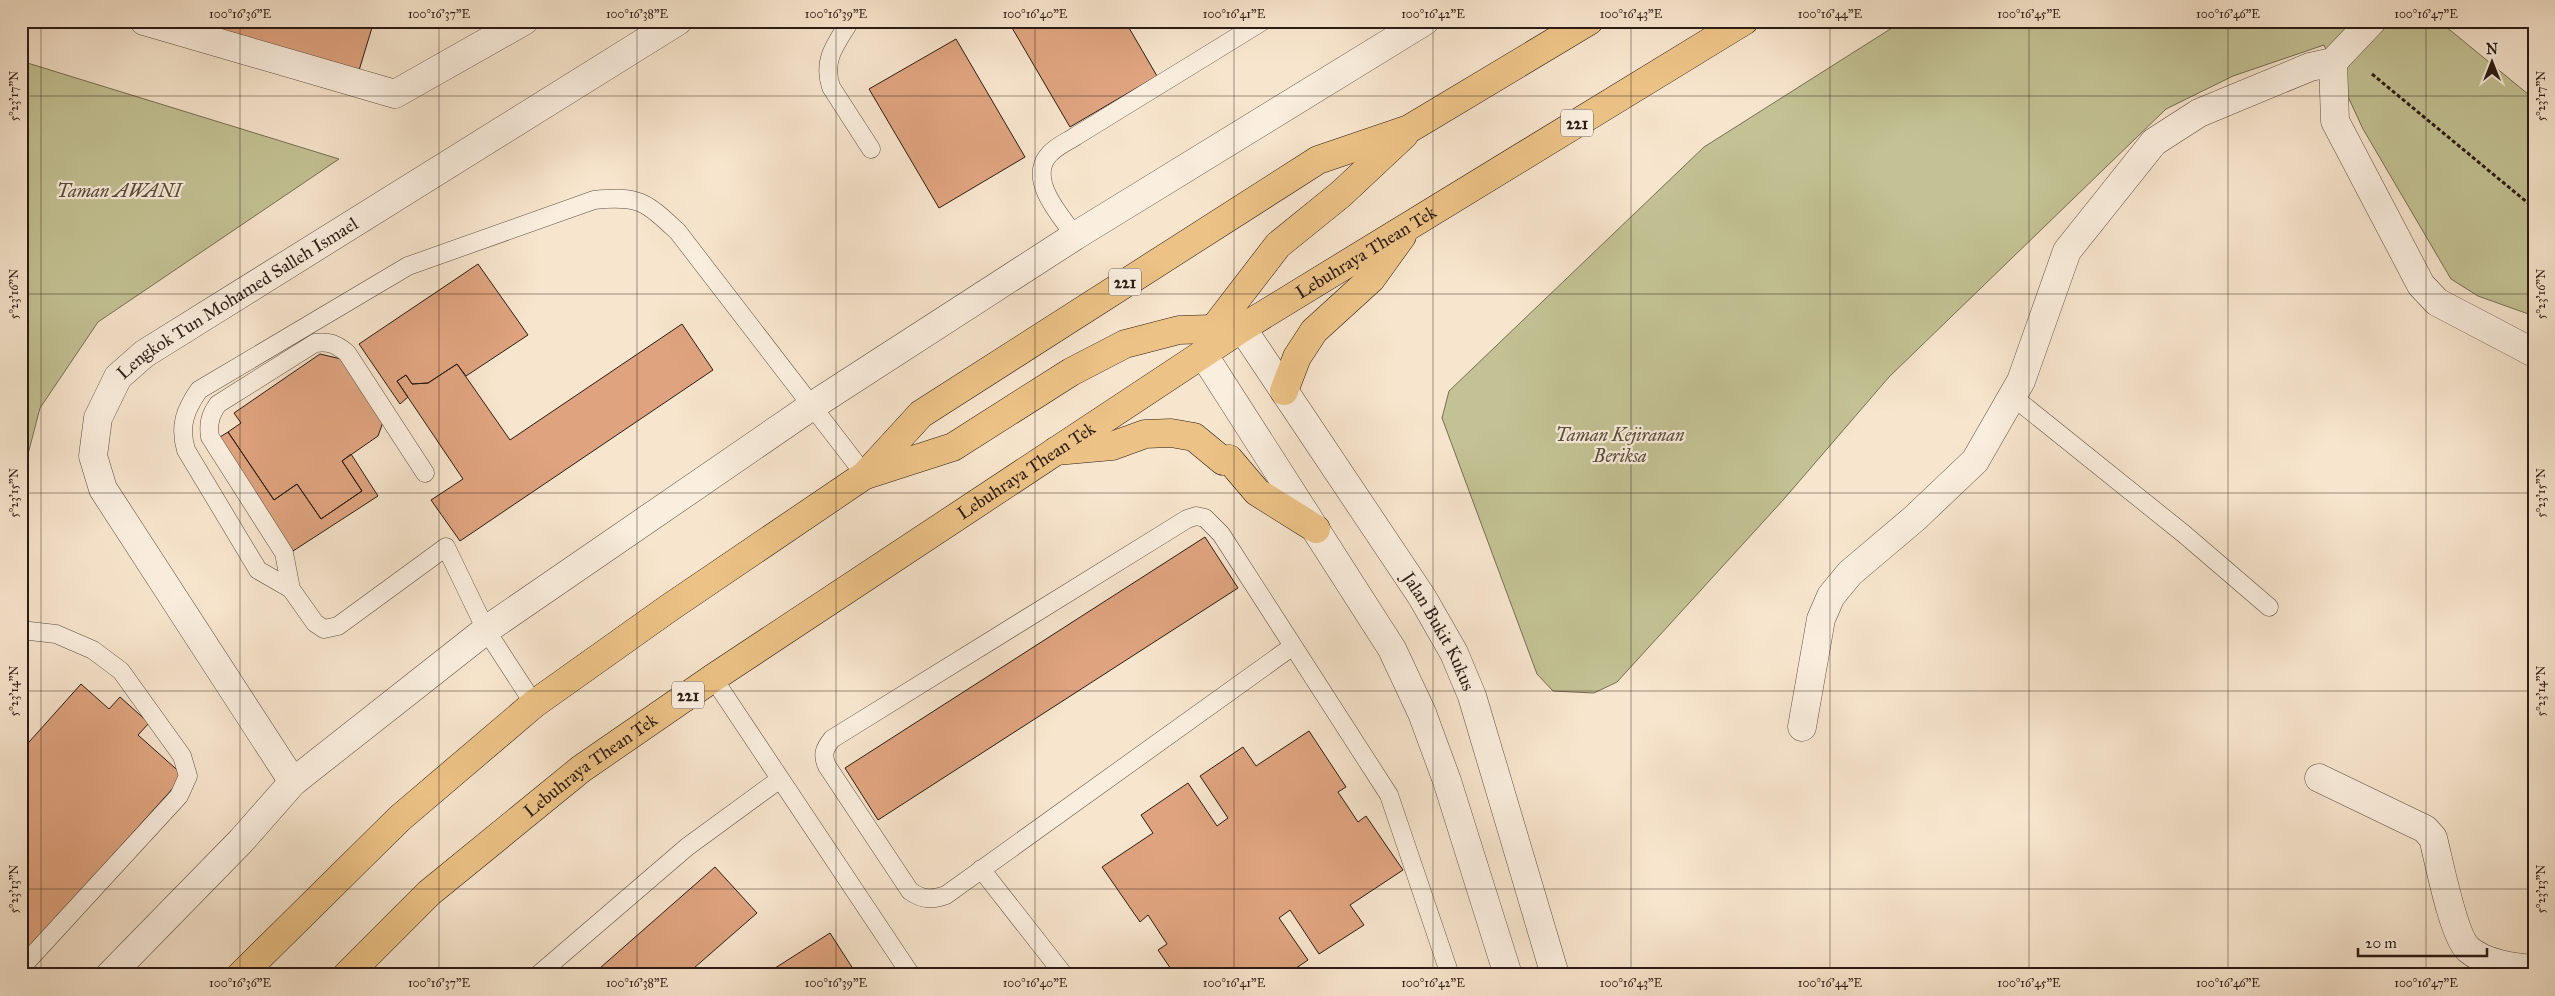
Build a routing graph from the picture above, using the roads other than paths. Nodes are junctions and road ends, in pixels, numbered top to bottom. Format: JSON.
{"nodes":[{"id":1,"x":144,"y":21,"type":"edge"},
{"id":2,"x":524,"y":21,"type":"edge"},
{"id":3,"x":678,"y":21,"type":"edge"},
{"id":4,"x":850,"y":21,"type":"edge"},
{"id":5,"x":1263,"y":21,"type":"edge"},
{"id":6,"x":1425,"y":21,"type":"edge"},
{"id":7,"x":1589,"y":21,"type":"edge"},
{"id":8,"x":1744,"y":21,"type":"edge"},
{"id":9,"x":2372,"y":21,"type":"edge"},
{"id":10,"x":2339,"y":57,"type":"junction"},
{"id":11,"x":1409,"y":129,"type":"junction"},
{"id":12,"x":870,"y":149,"type":"dead end"},
{"id":13,"x":1410,"y":225,"type":"junction"},
{"id":14,"x":1075,"y":236,"type":"junction"},
{"id":15,"x":1215,"y":327,"type":"junction"},
{"id":16,"x":1242,"y":328,"type":"junction"},
{"id":17,"x":1203,"y":354,"type":"junction"},
{"id":18,"x":2534,"y":354,"type":"edge"},
{"id":19,"x":1284,"y":391,"type":"junction"},
{"id":20,"x":2012,"y":396,"type":"junction"},
{"id":21,"x":812,"y":406,"type":"junction"},
{"id":22,"x":1055,"y":451,"type":"junction"},
{"id":23,"x":426,"y":473,"type":"dead end"},
{"id":24,"x":865,"y":475,"type":"junction"},
{"id":25,"x":1316,"y":528,"type":"junction"},
{"id":26,"x":291,"y":589,"type":"junction"},
{"id":27,"x":2269,"y":607,"type":"dead end"},
{"id":28,"x":21,"y":630,"type":"edge"},
{"id":29,"x":486,"y":630,"type":"junction"},
{"id":30,"x":1294,"y":646,"type":"junction"},
{"id":31,"x":713,"y":678,"type":"junction"},
{"id":32,"x":534,"y":704,"type":"junction"},
{"id":33,"x":1802,"y":727,"type":"dead end"},
{"id":34,"x":2319,"y":778,"type":"dead end"},
{"id":35,"x":780,"y":779,"type":"junction"},
{"id":36,"x":293,"y":782,"type":"junction"},
{"id":37,"x":982,"y":869,"type":"junction"},
{"id":38,"x":21,"y":968,"type":"edge"},
{"id":39,"x":2534,"y":969,"type":"edge"},
{"id":40,"x":110,"y":975,"type":"edge"},
{"id":41,"x":242,"y":975,"type":"edge"},
{"id":42,"x":347,"y":975,"type":"edge"},
{"id":43,"x":538,"y":975,"type":"edge"},
{"id":44,"x":912,"y":975,"type":"edge"},
{"id":45,"x":1064,"y":975,"type":"edge"},
{"id":46,"x":1450,"y":975,"type":"edge"},
{"id":47,"x":1508,"y":975,"type":"edge"},
{"id":48,"x":1554,"y":975,"type":"edge"}],
"edges":[{"from":1,"to":2,"type":"street"},
{"from":3,"to":36,"type":"street","name":"Lengkok Tun Mohamed Salleh Ismael"},
{"from":4,"to":12,"type":"lane"},
{"from":5,"to":14,"type":"lane"},
{"from":6,"to":14,"type":"street"},
{"from":7,"to":11,"type":"main road","number":"221"},
{"from":8,"to":13,"type":"main road","name":"Lebuhraya Thean Tek","number":"221"},
{"from":9,"to":10,"type":"street"},
{"from":10,"to":18,"type":"street"},
{"from":10,"to":20,"type":"street"},
{"from":11,"to":15,"type":"main road","number":"221"},
{"from":11,"to":24,"type":"main road","number":"221"},
{"from":13,"to":16,"type":"main road","name":"Lebuhraya Thean Tek","number":"221"},
{"from":13,"to":19,"type":"main road"},
{"from":14,"to":21,"type":"street"},
{"from":15,"to":16,"type":"main road"},
{"from":15,"to":17,"type":"main road"},
{"from":15,"to":24,"type":"main road","number":"221"},
{"from":16,"to":17,"type":"main road","name":"Lebuhraya Thean Tek"},
{"from":16,"to":19,"type":"street","name":"Jalan Bukit Kukus"},
{"from":17,"to":22,"type":"main road","name":"Lebuhraya Thean Tek","number":"221"},
{"from":17,"to":25,"type":"street"},
{"from":19,"to":48,"type":"street","name":"Jalan Bukit Kukus"},
{"from":20,"to":27,"type":"lane"},
{"from":20,"to":33,"type":"street"},
{"from":21,"to":24,"type":"lane"},
{"from":21,"to":26,"type":"lane"},
{"from":21,"to":29,"type":"street"},
{"from":22,"to":25,"type":"main road"},
{"from":22,"to":31,"type":"main road","name":"Lebuhraya Thean Tek","number":"221"},
{"from":23,"to":26,"type":"lane"},
{"from":24,"to":32,"type":"main road","number":"221"},
{"from":25,"to":47,"type":"street"},
{"from":26,"to":29,"type":"lane"},
{"from":28,"to":38,"type":"lane"},
{"from":29,"to":32,"type":"lane"},
{"from":29,"to":36,"type":"street"},
{"from":30,"to":37,"type":"lane"},
{"from":30,"to":37,"type":"lane"},
{"from":30,"to":46,"type":"lane"},
{"from":31,"to":35,"type":"lane"},
{"from":31,"to":42,"type":"main road","name":"Lebuhraya Thean Tek","number":"221"},
{"from":32,"to":41,"type":"main road","number":"221"},
{"from":34,"to":39,"type":"street"},
{"from":35,"to":43,"type":"lane"},
{"from":35,"to":44,"type":"lane"},
{"from":36,"to":40,"type":"street"},
{"from":37,"to":45,"type":"lane"}]}
